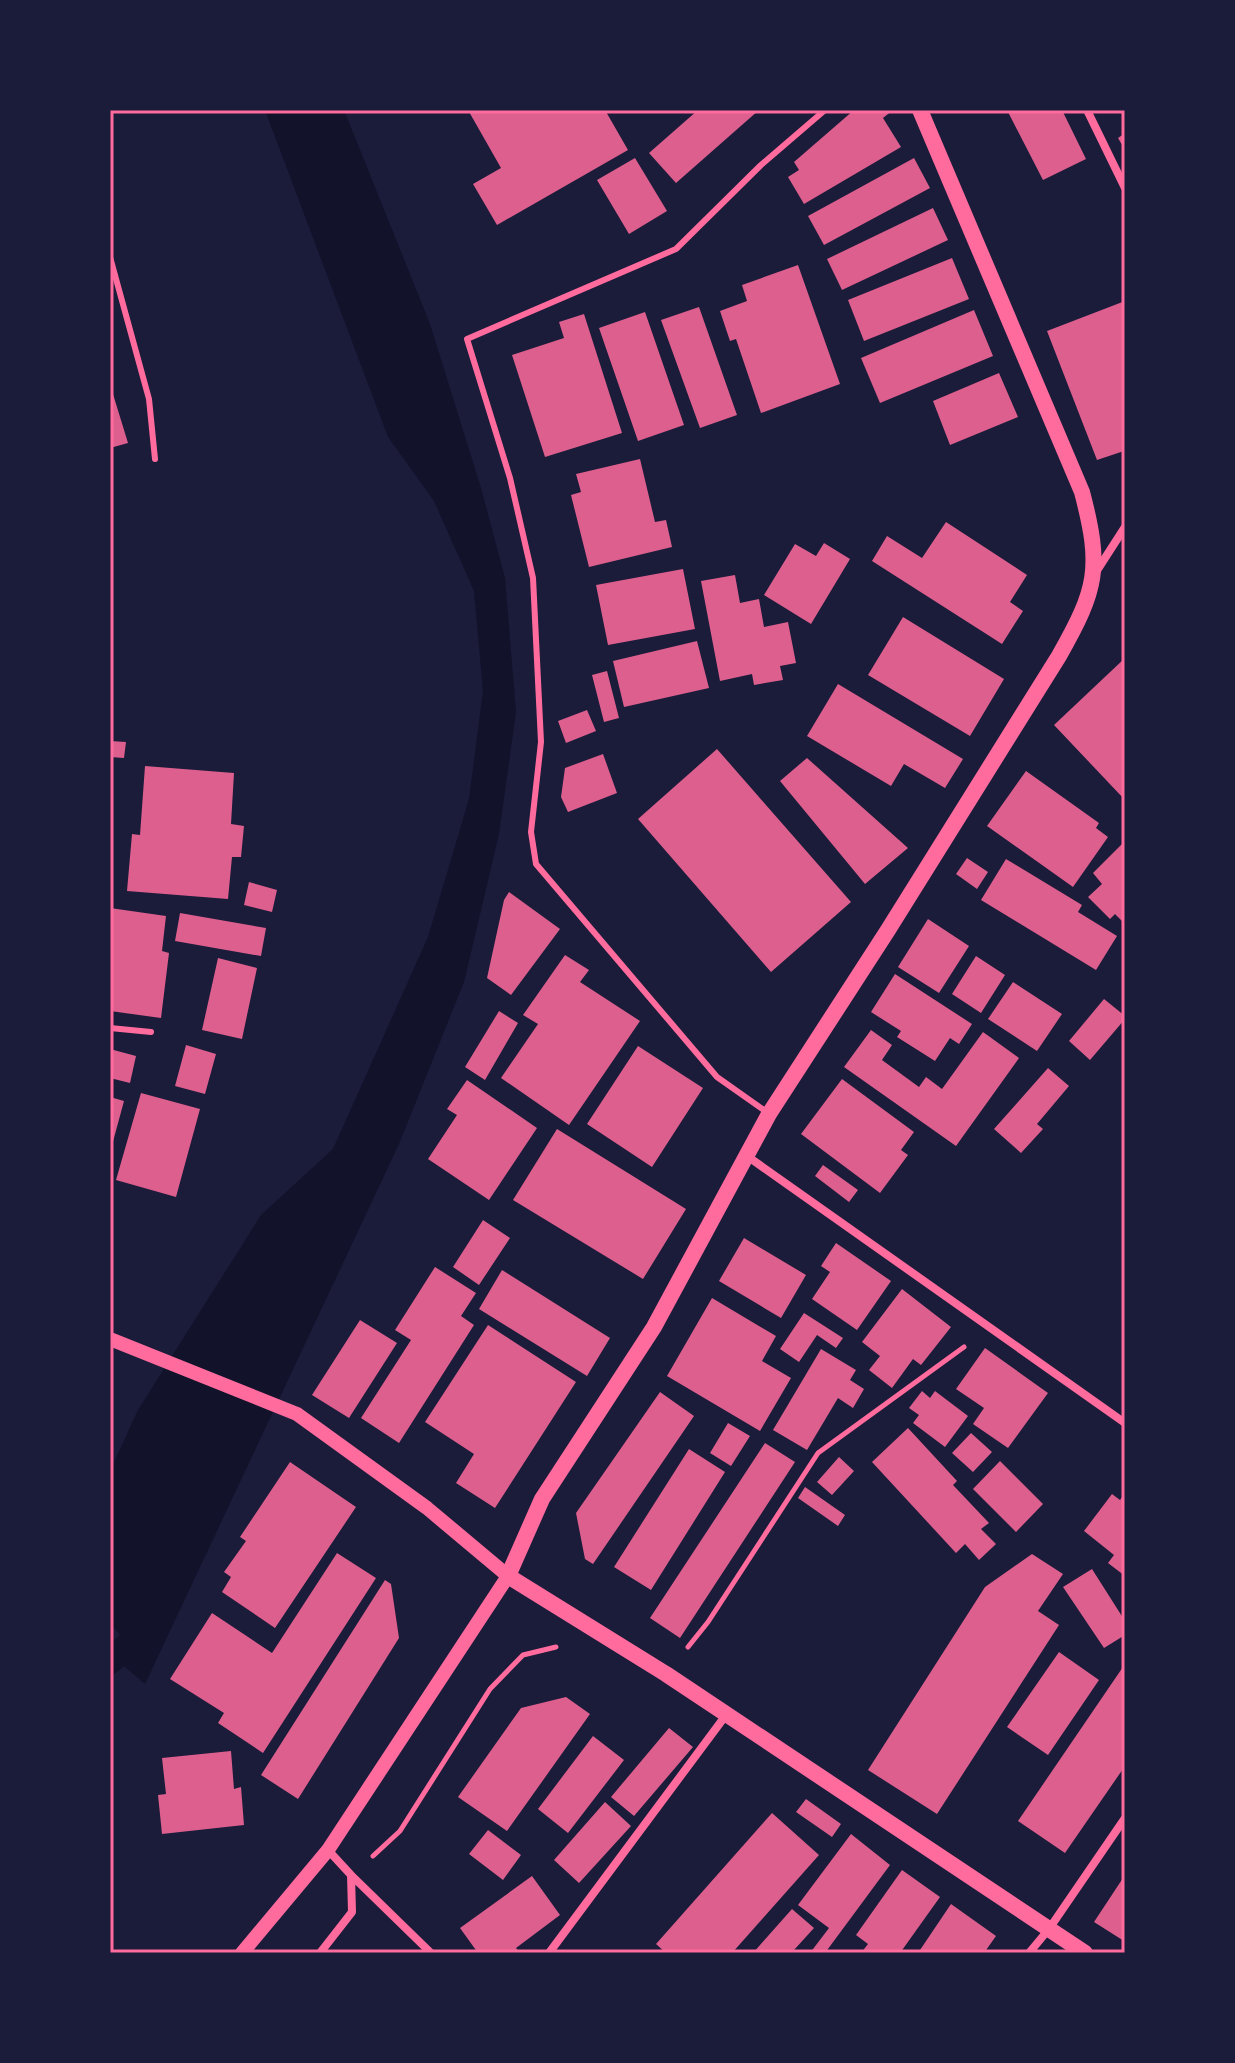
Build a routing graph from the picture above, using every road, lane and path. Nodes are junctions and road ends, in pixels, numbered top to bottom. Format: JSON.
{"nodes":[{"id":1,"x":825,"y":110,"type":"edge"},
{"id":2,"x":920,"y":110,"type":"edge"},
{"id":3,"x":1087,"y":110,"type":"edge"},
{"id":4,"x":1125,"y":188,"type":"edge"},
{"id":5,"x":110,"y":257,"type":"edge"},
{"id":6,"x":155,"y":459,"type":"dead end"},
{"id":7,"x":1125,"y":527,"type":"edge"},
{"id":8,"x":1095,"y":572,"type":"junction"},
{"id":9,"x":110,"y":1028,"type":"edge"},
{"id":10,"x":151,"y":1032,"type":"dead end"},
{"id":11,"x":769,"y":1114,"type":"junction"},
{"id":12,"x":747,"y":1155,"type":"junction"},
{"id":13,"x":988,"y":1324,"type":"junction"},
{"id":14,"x":110,"y":1339,"type":"edge"},
{"id":15,"x":1125,"y":1423,"type":"edge"},
{"id":16,"x":508,"y":1576,"type":"junction"},
{"id":17,"x":582,"y":1620,"type":"junction"},
{"id":18,"x":666,"y":1674,"type":"junction"},
{"id":19,"x":726,"y":1715,"type":"junction"},
{"id":20,"x":1125,"y":1818,"type":"edge"},
{"id":21,"x":328,"y":1850,"type":"junction"},
{"id":22,"x":351,"y":1875,"type":"junction"},
{"id":23,"x":1049,"y":1929,"type":"junction"},
{"id":24,"x":242,"y":1953,"type":"edge"},
{"id":25,"x":320,"y":1953,"type":"edge"},
{"id":26,"x":431,"y":1953,"type":"edge"},
{"id":27,"x":549,"y":1953,"type":"edge"},
{"id":28,"x":1029,"y":1953,"type":"edge"},
{"id":29,"x":1085,"y":1953,"type":"edge"}],
"edges":[{"from":1,"to":11,"type":"lane"},
{"from":2,"to":8,"type":"main road"},
{"from":3,"to":4,"type":"street"},
{"from":5,"to":6,"type":"lane"},
{"from":7,"to":8,"type":"street"},
{"from":8,"to":11,"type":"main road"},
{"from":9,"to":10,"type":"lane"},
{"from":11,"to":12,"type":"main road"},
{"from":12,"to":13,"type":"street"},
{"from":12,"to":16,"type":"main road"},
{"from":13,"to":15,"type":"street"},
{"from":13,"to":18,"type":"path"},
{"from":14,"to":16,"type":"street"},
{"from":16,"to":17,"type":"main road"},
{"from":16,"to":21,"type":"street"},
{"from":17,"to":18,"type":"main road"},
{"from":17,"to":22,"type":"path"},
{"from":18,"to":19,"type":"main road"},
{"from":19,"to":23,"type":"main road"},
{"from":19,"to":27,"type":"street"},
{"from":20,"to":23,"type":"street"},
{"from":21,"to":22,"type":"street"},
{"from":21,"to":24,"type":"street"},
{"from":22,"to":25,"type":"street"},
{"from":22,"to":26,"type":"street"},
{"from":23,"to":28,"type":"street"},
{"from":23,"to":29,"type":"main road"}]}
